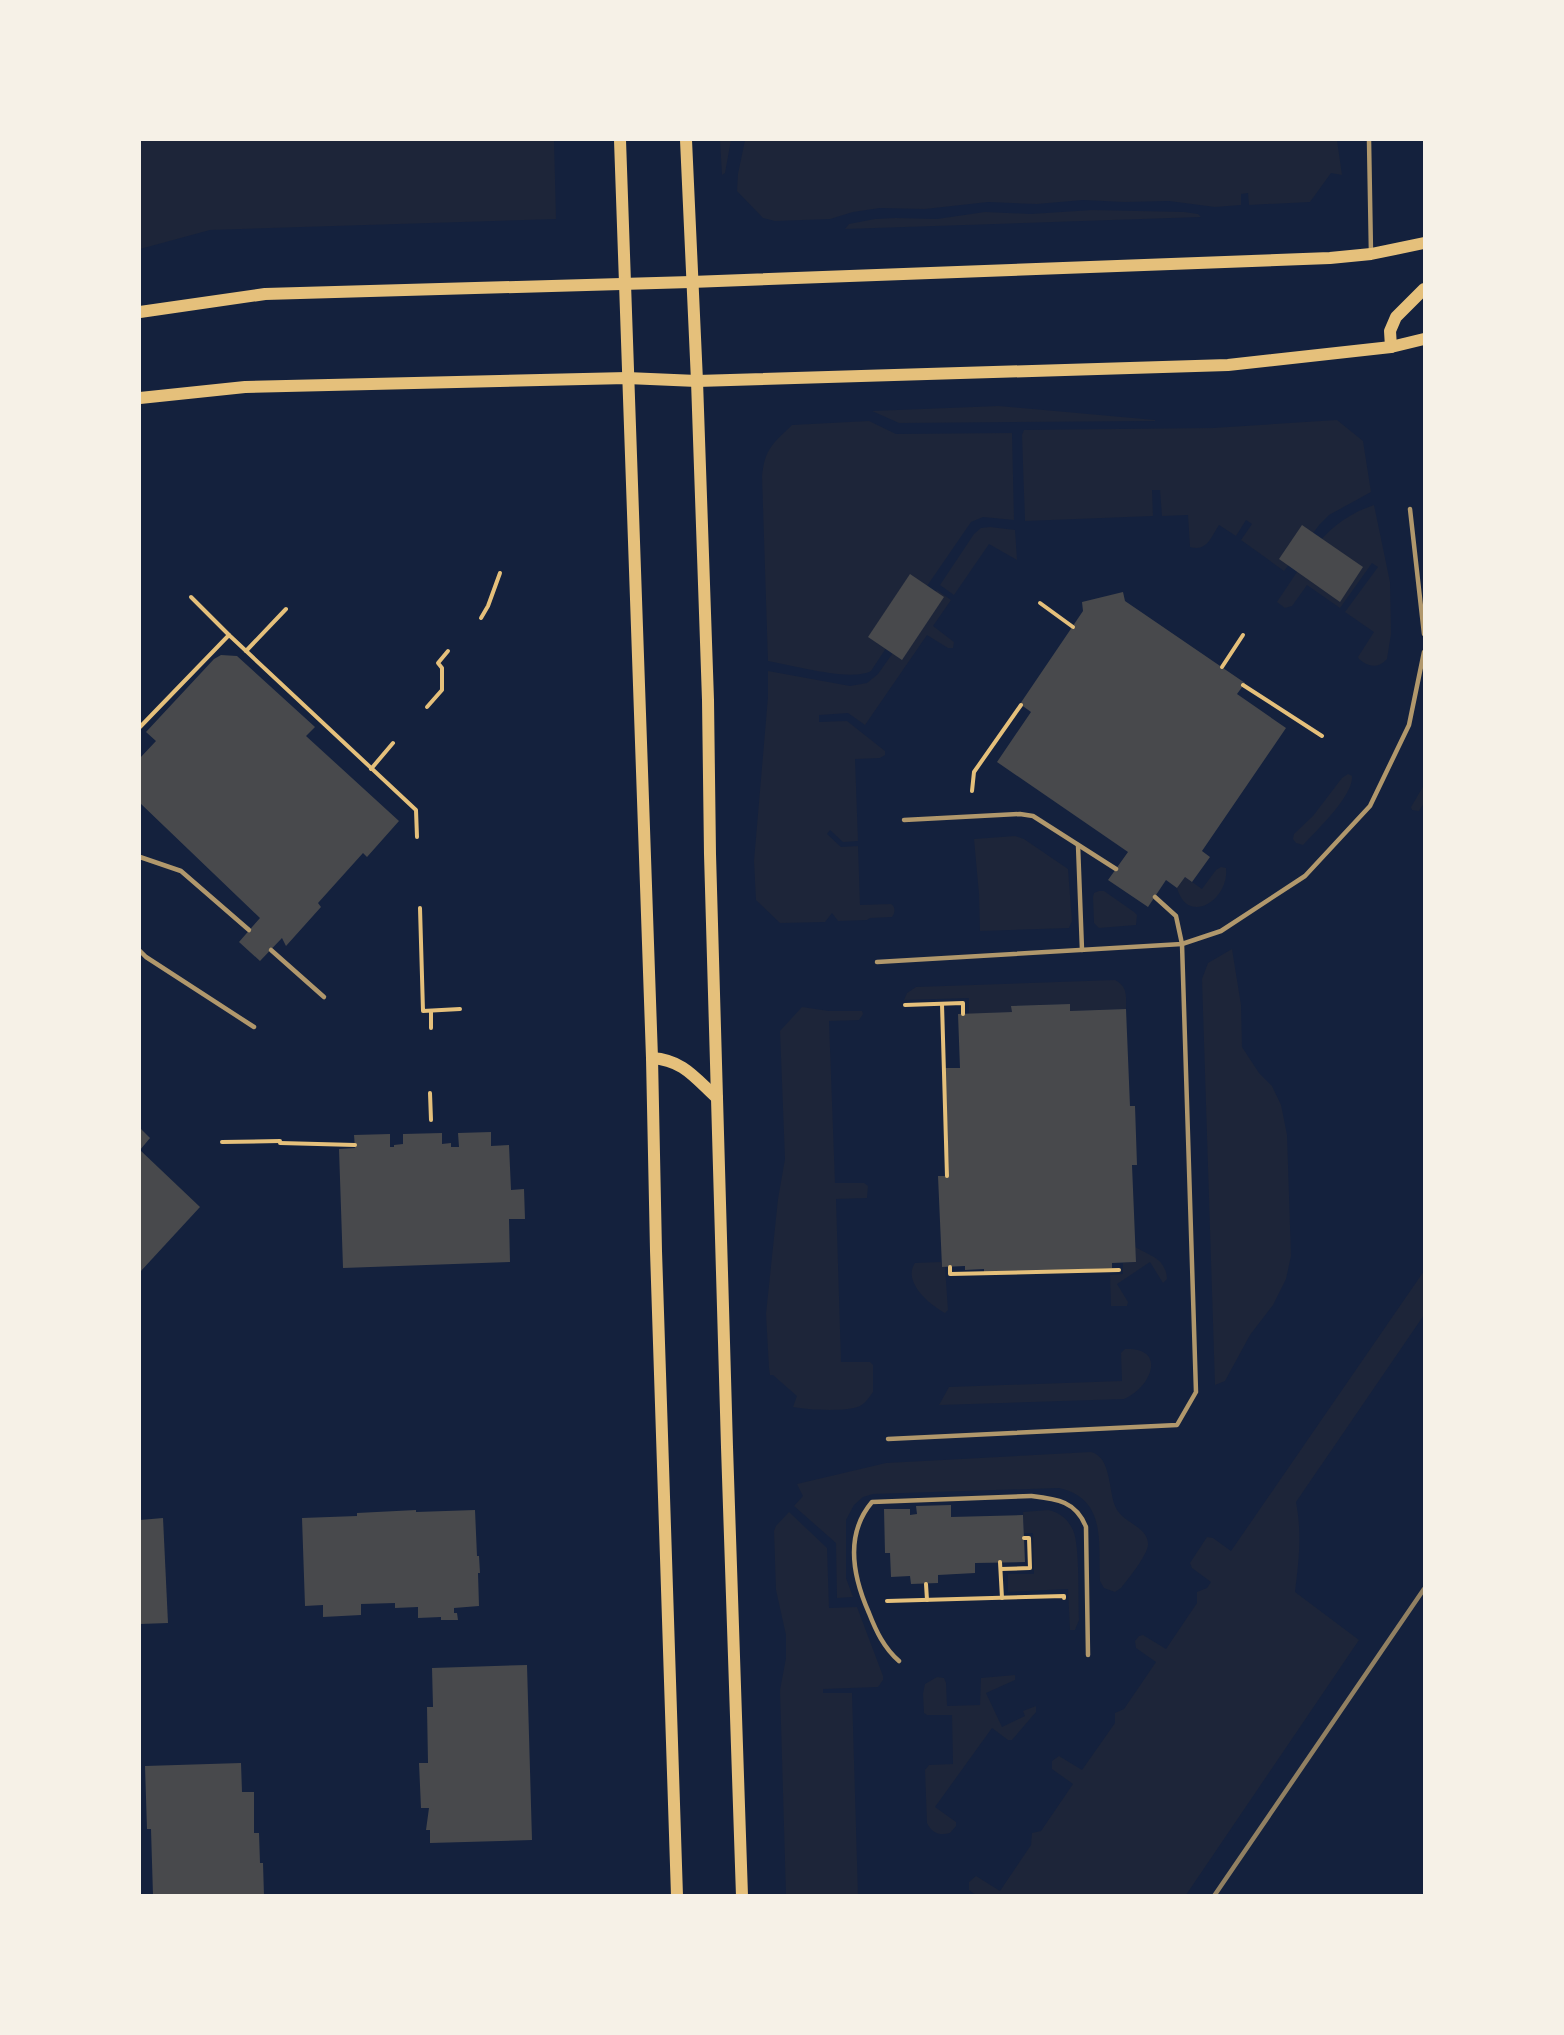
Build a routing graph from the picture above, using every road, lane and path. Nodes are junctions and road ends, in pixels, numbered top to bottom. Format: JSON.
{"nodes":[{"id":1,"x":620,"y":140,"type":"edge"},
{"id":2,"x":686,"y":140,"type":"edge"},
{"id":3,"x":1369,"y":140,"type":"edge"},
{"id":4,"x":1425,"y":243,"type":"edge"},
{"id":5,"x":1371,"y":254,"type":"junction"},
{"id":6,"x":691,"y":282,"type":"junction"},
{"id":7,"x":624,"y":284,"type":"junction"},
{"id":8,"x":1425,"y":289,"type":"edge"},
{"id":9,"x":140,"y":312,"type":"edge"},
{"id":10,"x":1425,"y":339,"type":"edge"},
{"id":11,"x":1391,"y":347,"type":"junction"},
{"id":12,"x":627,"y":378,"type":"junction"},
{"id":13,"x":697,"y":381,"type":"junction"},
{"id":14,"x":140,"y":398,"type":"edge"},
{"id":15,"x":1410,"y":509,"type":"dead end"},
{"id":16,"x":500,"y":573,"type":"dead end"},
{"id":17,"x":191,"y":597,"type":"dead end"},
{"id":18,"x":1040,"y":603,"type":"dead end"},
{"id":19,"x":286,"y":609,"type":"dead end"},
{"id":20,"x":481,"y":618,"type":"dead end"},
{"id":21,"x":1073,"y":627,"type":"dead end"},
{"id":22,"x":1425,"y":634,"type":"edge"},
{"id":23,"x":229,"y":635,"type":"junction"},
{"id":24,"x":1243,"y":635,"type":"dead end"},
{"id":25,"x":246,"y":651,"type":"junction"},
{"id":26,"x":448,"y":651,"type":"dead end"},
{"id":27,"x":1425,"y":652,"type":"edge"},
{"id":28,"x":1222,"y":667,"type":"dead end"},
{"id":29,"x":1243,"y":685,"type":"dead end"},
{"id":30,"x":1021,"y":705,"type":"dead end"},
{"id":31,"x":427,"y":707,"type":"dead end"},
{"id":32,"x":140,"y":727,"type":"edge"},
{"id":33,"x":1322,"y":736,"type":"dead end"},
{"id":34,"x":393,"y":743,"type":"dead end"},
{"id":35,"x":371,"y":768,"type":"junction"},
{"id":36,"x":972,"y":791,"type":"dead end"},
{"id":37,"x":904,"y":820,"type":"dead end"},
{"id":38,"x":417,"y":837,"type":"dead end"},
{"id":39,"x":1078,"y":846,"type":"junction"},
{"id":40,"x":140,"y":857,"type":"edge"},
{"id":41,"x":1116,"y":869,"type":"dead end"},
{"id":42,"x":1155,"y":897,"type":"dead end"},
{"id":43,"x":420,"y":908,"type":"dead end"},
{"id":44,"x":249,"y":930,"type":"dead end"},
{"id":45,"x":1182,"y":944,"type":"junction"},
{"id":46,"x":271,"y":950,"type":"dead end"},
{"id":47,"x":1082,"y":950,"type":"junction"},
{"id":48,"x":140,"y":951,"type":"edge"},
{"id":49,"x":877,"y":962,"type":"dead end"},
{"id":50,"x":324,"y":997,"type":"dead end"},
{"id":51,"x":942,"y":1004,"type":"junction"},
{"id":52,"x":905,"y":1005,"type":"dead end"},
{"id":53,"x":460,"y":1010,"type":"dead end"},
{"id":54,"x":431,"y":1011,"type":"junction"},
{"id":55,"x":963,"y":1014,"type":"dead end"},
{"id":56,"x":254,"y":1027,"type":"dead end"},
{"id":57,"x":431,"y":1028,"type":"dead end"},
{"id":58,"x":652,"y":1058,"type":"junction"},
{"id":59,"x":430,"y":1093,"type":"dead end"},
{"id":60,"x":717,"y":1098,"type":"junction"},
{"id":61,"x":431,"y":1120,"type":"dead end"},
{"id":62,"x":222,"y":1142,"type":"dead end"},
{"id":63,"x":355,"y":1145,"type":"dead end"},
{"id":64,"x":946,"y":1176,"type":"dead end"},
{"id":65,"x":950,"y":1267,"type":"dead end"},
{"id":66,"x":1119,"y":1270,"type":"dead end"},
{"id":67,"x":888,"y":1439,"type":"dead end"},
{"id":68,"x":1024,"y":1538,"type":"dead end"},
{"id":69,"x":1000,"y":1562,"type":"dead end"},
{"id":70,"x":1001,"y":1569,"type":"junction"},
{"id":71,"x":926,"y":1584,"type":"dead end"},
{"id":72,"x":1002,"y":1598,"type":"junction"},
{"id":73,"x":927,"y":1600,"type":"junction"},
{"id":74,"x":881,"y":1601,"type":"dead end"},
{"id":75,"x":1065,"y":1608,"type":"dead end"},
{"id":76,"x":1088,"y":1654,"type":"dead end"},
{"id":77,"x":899,"y":1661,"type":"dead end"},
{"id":78,"x":677,"y":1896,"type":"edge"},
{"id":79,"x":742,"y":1896,"type":"edge"}],
"edges":[{"from":1,"to":7,"type":"main road"},
{"from":2,"to":6,"type":"main road"},
{"from":3,"to":5,"type":"lane"},
{"from":4,"to":5,"type":"main road"},
{"from":5,"to":6,"type":"main road"},
{"from":6,"to":7,"type":"main road"},
{"from":6,"to":13,"type":"main road"},
{"from":7,"to":9,"type":"main road"},
{"from":7,"to":12,"type":"main road"},
{"from":8,"to":11,"type":"main road"},
{"from":10,"to":11,"type":"main road"},
{"from":11,"to":13,"type":"main road"},
{"from":12,"to":13,"type":"main road"},
{"from":12,"to":14,"type":"main road"},
{"from":12,"to":58,"type":"main road"},
{"from":13,"to":60,"type":"main road"},
{"from":15,"to":22,"type":"lane"},
{"from":16,"to":20,"type":"path"},
{"from":17,"to":23,"type":"path"},
{"from":18,"to":21,"type":"path"},
{"from":19,"to":25,"type":"path"},
{"from":23,"to":25,"type":"path"},
{"from":23,"to":32,"type":"path"},
{"from":24,"to":28,"type":"path"},
{"from":25,"to":35,"type":"path"},
{"from":26,"to":31,"type":"path"},
{"from":27,"to":45,"type":"lane"},
{"from":29,"to":33,"type":"path"},
{"from":30,"to":36,"type":"path"},
{"from":34,"to":35,"type":"path"},
{"from":35,"to":38,"type":"path"},
{"from":37,"to":39,"type":"lane"},
{"from":39,"to":41,"type":"lane"},
{"from":39,"to":47,"type":"lane"},
{"from":40,"to":44,"type":"lane"},
{"from":42,"to":45,"type":"lane"},
{"from":43,"to":54,"type":"path"},
{"from":45,"to":47,"type":"lane"},
{"from":45,"to":67,"type":"lane"},
{"from":46,"to":50,"type":"lane"},
{"from":47,"to":49,"type":"lane"},
{"from":48,"to":56,"type":"lane"},
{"from":51,"to":52,"type":"path"},
{"from":51,"to":55,"type":"path"},
{"from":51,"to":64,"type":"path"},
{"from":53,"to":54,"type":"path"},
{"from":54,"to":57,"type":"path"},
{"from":58,"to":60,"type":"main road"},
{"from":58,"to":78,"type":"main road"},
{"from":59,"to":61,"type":"path"},
{"from":60,"to":79,"type":"main road"},
{"from":62,"to":63,"type":"path"},
{"from":65,"to":66,"type":"path"},
{"from":68,"to":70,"type":"path"},
{"from":69,"to":70,"type":"path"},
{"from":70,"to":72,"type":"path"},
{"from":71,"to":73,"type":"path"},
{"from":72,"to":73,"type":"path"},
{"from":72,"to":75,"type":"path"},
{"from":73,"to":74,"type":"path"},
{"from":76,"to":77,"type":"lane"}]}
